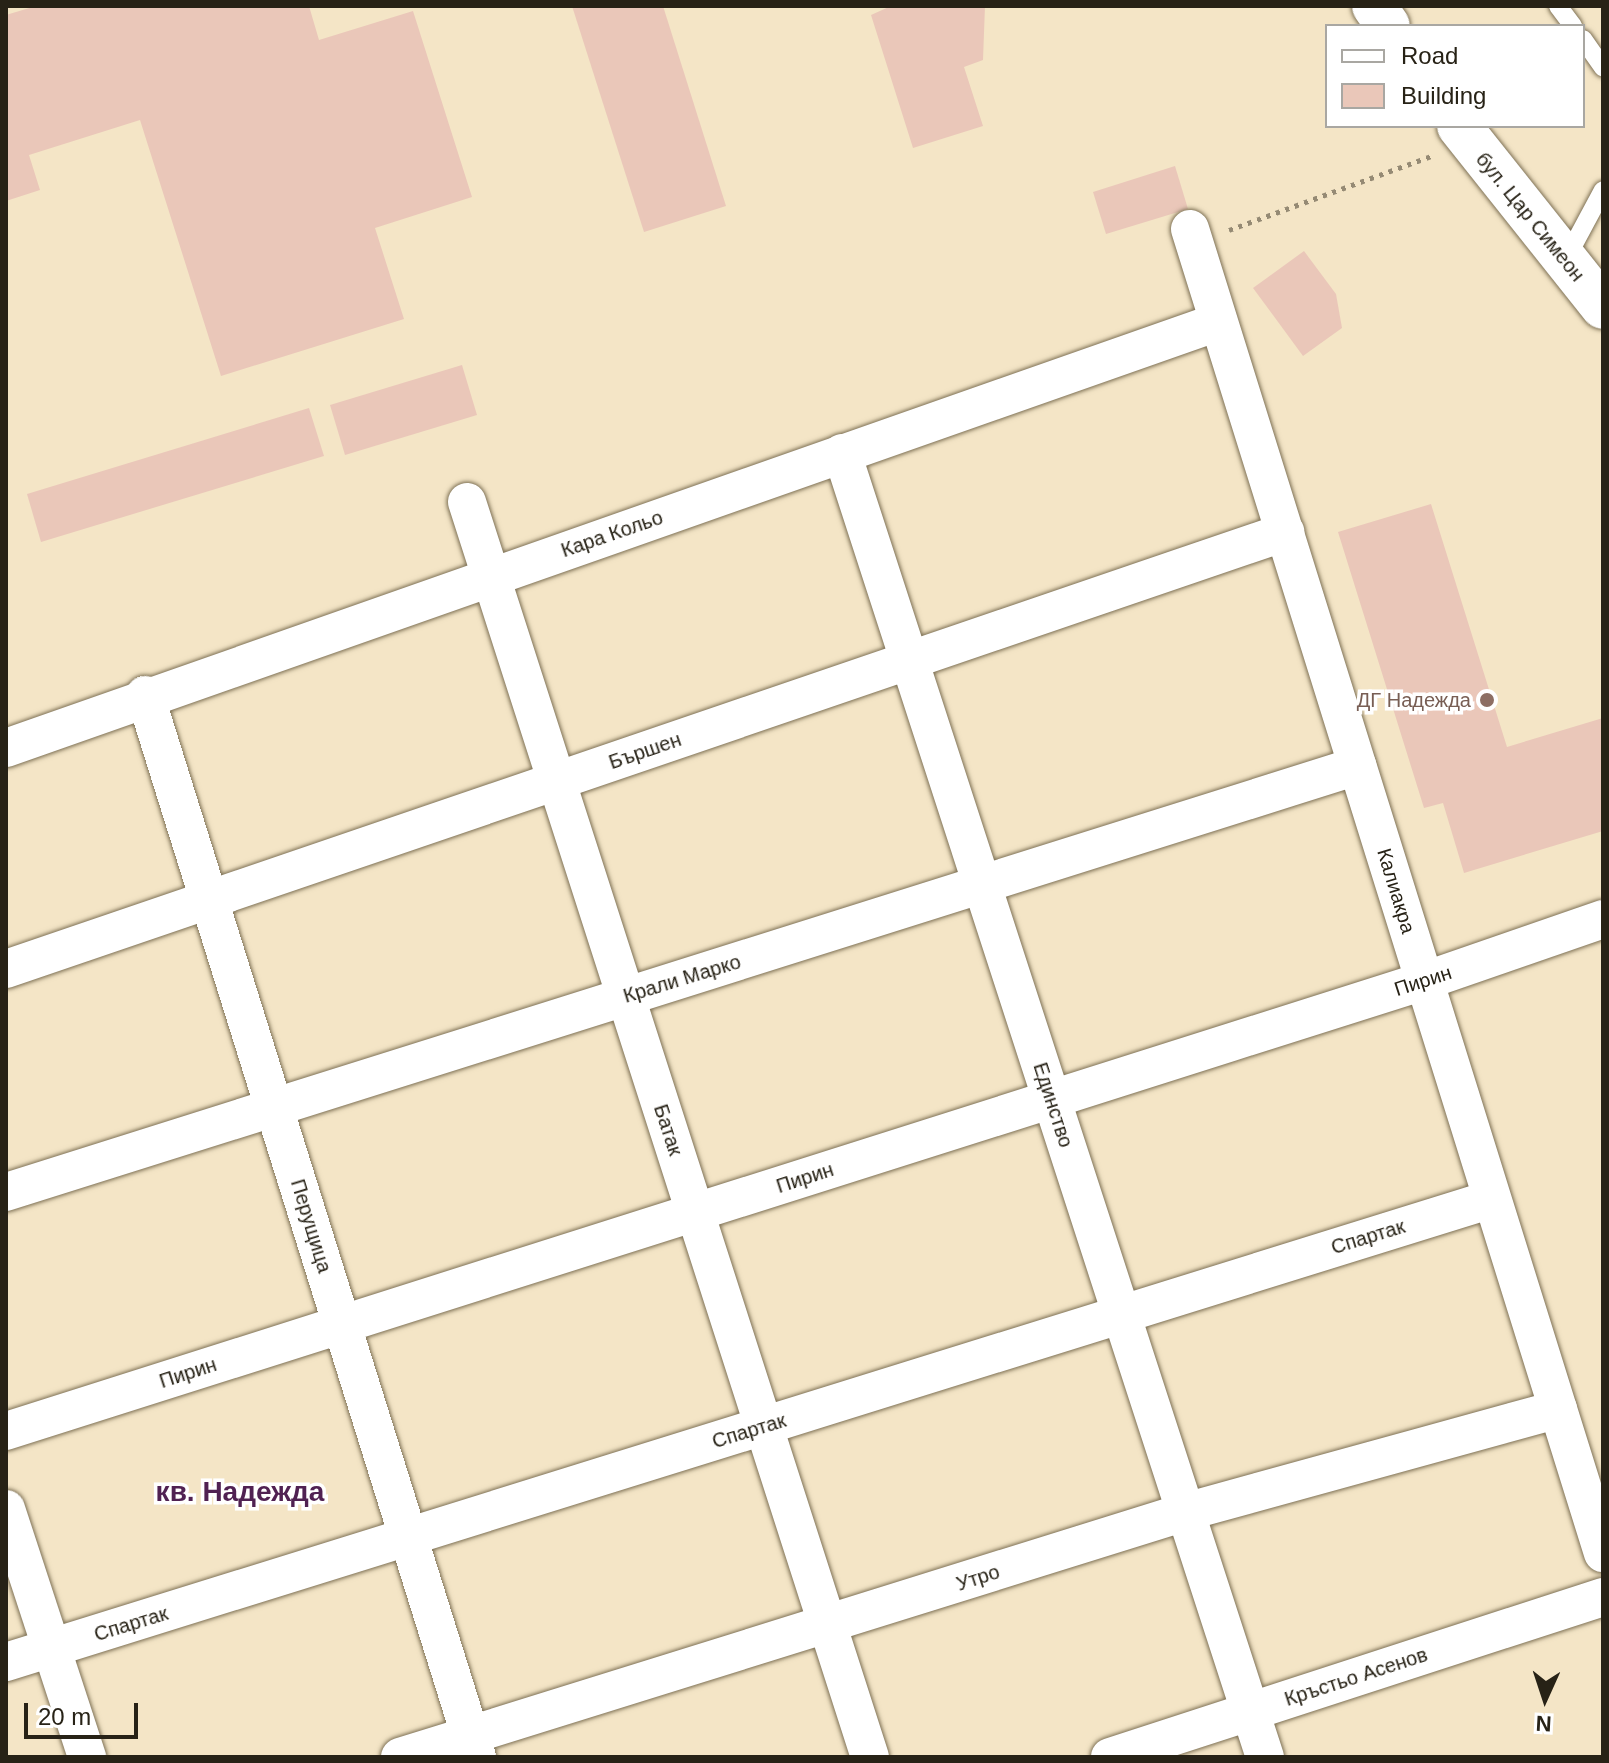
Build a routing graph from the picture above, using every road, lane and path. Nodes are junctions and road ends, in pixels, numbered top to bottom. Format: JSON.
{"nodes":[{"id":1,"x":1374,"y":6,"type":"edge"},
{"id":2,"x":1558,"y":6,"type":"edge"},
{"id":3,"x":1387,"y":24,"type":"edge"},
{"id":4,"x":1572,"y":24,"type":"edge"},
{"id":5,"x":1585,"y":42,"type":"edge"},
{"id":6,"x":1603,"y":68,"type":"edge"},
{"id":7,"x":1465,"y":134,"type":"edge"},
{"id":8,"x":1603,"y":190,"type":"edge"},
{"id":9,"x":1192,"y":236,"type":"joint"},
{"id":10,"x":1565,"y":262,"type":"junction"},
{"id":11,"x":1603,"y":307,"type":"edge"},
{"id":12,"x":1218,"y":322,"type":"junction"},
{"id":13,"x":842,"y":453,"type":"junction"},
{"id":14,"x":467,"y":502,"type":"dead end"},
{"id":15,"x":1285,"y":532,"type":"junction"},
{"id":16,"x":490,"y":576,"type":"junction"},
{"id":17,"x":909,"y":661,"type":"junction"},
{"id":18,"x":145,"y":695,"type":"junction"},
{"id":19,"x":6,"y":748,"type":"edge"},
{"id":20,"x":1357,"y":766,"type":"junction"},
{"id":21,"x":556,"y":781,"type":"junction"},
{"id":22,"x":982,"y":884,"type":"junction"},
{"id":23,"x":209,"y":900,"type":"junction"},
{"id":24,"x":1603,"y":919,"type":"edge"},
{"id":25,"x":6,"y":969,"type":"edge"},
{"id":26,"x":1424,"y":981,"type":"junction"},
{"id":27,"x":625,"y":997,"type":"junction"},
{"id":28,"x":1052,"y":1099,"type":"junction"},
{"id":29,"x":274,"y":1108,"type":"junction"},
{"id":30,"x":6,"y":1192,"type":"edge"},
{"id":31,"x":1492,"y":1199,"type":"junction"},
{"id":32,"x":695,"y":1213,"type":"junction"},
{"id":33,"x":1121,"y":1314,"type":"junction"},
{"id":34,"x":342,"y":1324,"type":"junction"},
{"id":35,"x":1558,"y":1409,"type":"junction"},
{"id":36,"x":763,"y":1426,"type":"junction"},
{"id":37,"x":6,"y":1431,"type":"edge"},
{"id":38,"x":6,"y":1509,"type":"edge"},
{"id":39,"x":1185,"y":1512,"type":"junction"},
{"id":40,"x":408,"y":1537,"type":"junction"},
{"id":41,"x":1603,"y":1553,"type":"edge"},
{"id":42,"x":1603,"y":1597,"type":"edge"},
{"id":43,"x":828,"y":1626,"type":"junction"},
{"id":44,"x":51,"y":1648,"type":"junction"},
{"id":45,"x":6,"y":1662,"type":"edge"},
{"id":46,"x":1250,"y":1712,"type":"junction"},
{"id":47,"x":473,"y":1746,"type":"edge"},
{"id":48,"x":87,"y":1757,"type":"edge"},
{"id":49,"x":400,"y":1757,"type":"edge"},
{"id":50,"x":870,"y":1757,"type":"edge"},
{"id":51,"x":1110,"y":1757,"type":"edge"},
{"id":52,"x":1265,"y":1757,"type":"edge"}],
"edges":[{"from":1,"to":3,"type":"main road"},
{"from":2,"to":4,"type":"lane"},
{"from":5,"to":6,"type":"lane"},
{"from":7,"to":9,"type":"path"},
{"from":7,"to":10,"type":"main road","name":"бул. Цар Симеон"},
{"from":8,"to":10,"type":"lane"},
{"from":9,"to":12,"type":"street","name":"Калиакра"},
{"from":10,"to":11,"type":"main road","name":"бул. Цар Симеон"},
{"from":12,"to":13,"type":"street","name":"Кара Кольо"},
{"from":12,"to":15,"type":"street","name":"Калиакра"},
{"from":13,"to":16,"type":"street","name":"Кара Кольо"},
{"from":13,"to":17,"type":"street","name":"Единство"},
{"from":14,"to":16,"type":"street","name":"Батак"},
{"from":15,"to":17,"type":"street","name":"Бършен"},
{"from":15,"to":20,"type":"street","name":"Калиакра"},
{"from":16,"to":18,"type":"street","name":"Кара Кольо"},
{"from":16,"to":21,"type":"street","name":"Батак"},
{"from":17,"to":21,"type":"street","name":"Бършен"},
{"from":17,"to":22,"type":"street","name":"Единство"},
{"from":18,"to":19,"type":"street","name":"Кара Кольо"},
{"from":18,"to":23,"type":"street","name":"Перущица"},
{"from":20,"to":22,"type":"street","name":"Крали Марко"},
{"from":20,"to":26,"type":"street","name":"Калиакра"},
{"from":21,"to":23,"type":"street","name":"Бършен"},
{"from":21,"to":27,"type":"street","name":"Батак"},
{"from":22,"to":27,"type":"street","name":"Крали Марко"},
{"from":22,"to":28,"type":"street","name":"Единство"},
{"from":23,"to":25,"type":"street","name":"Бършен"},
{"from":23,"to":29,"type":"street","name":"Перущица"},
{"from":24,"to":26,"type":"street","name":"Пирин"},
{"from":26,"to":28,"type":"street","name":"Пирин"},
{"from":26,"to":31,"type":"street","name":"Калиакра"},
{"from":27,"to":29,"type":"street","name":"Крали Марко"},
{"from":27,"to":32,"type":"street","name":"Батак"},
{"from":28,"to":32,"type":"street","name":"Пирин"},
{"from":28,"to":33,"type":"street","name":"Единство"},
{"from":29,"to":30,"type":"street","name":"Крали Марко"},
{"from":29,"to":34,"type":"street","name":"Перущица"},
{"from":31,"to":33,"type":"street","name":"Спартак"},
{"from":31,"to":35,"type":"street","name":"Калиакра"},
{"from":32,"to":34,"type":"street","name":"Пирин"},
{"from":32,"to":36,"type":"street","name":"Батак"},
{"from":33,"to":36,"type":"street","name":"Спартак"},
{"from":33,"to":39,"type":"street","name":"Единство"},
{"from":34,"to":37,"type":"street","name":"Пирин"},
{"from":34,"to":40,"type":"street","name":"Перущица"},
{"from":35,"to":39,"type":"street","name":"Утро"},
{"from":35,"to":41,"type":"street","name":"Калиакра"},
{"from":36,"to":40,"type":"street","name":"Спартак"},
{"from":36,"to":43,"type":"street","name":"Батак"},
{"from":38,"to":44,"type":"street"},
{"from":39,"to":43,"type":"street","name":"Утро"},
{"from":39,"to":46,"type":"street","name":"Единство"},
{"from":40,"to":44,"type":"street","name":"Спартак"},
{"from":40,"to":47,"type":"street","name":"Перущица"},
{"from":42,"to":46,"type":"street","name":"Кръстьо Асенов"},
{"from":43,"to":47,"type":"street","name":"Утро"},
{"from":43,"to":50,"type":"street","name":"Батак"},
{"from":44,"to":45,"type":"street","name":"Спартак"},
{"from":44,"to":48,"type":"street"},
{"from":46,"to":51,"type":"street","name":"Кръстьо Асенов"},
{"from":46,"to":52,"type":"street","name":"Единство"},
{"from":47,"to":49,"type":"street","name":"Утро"}]}
